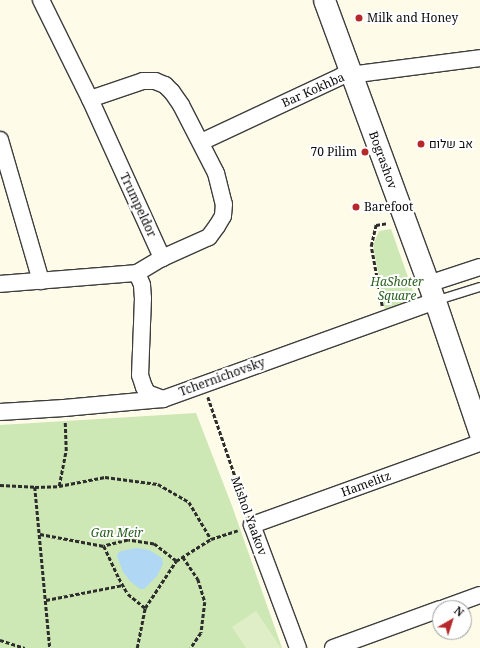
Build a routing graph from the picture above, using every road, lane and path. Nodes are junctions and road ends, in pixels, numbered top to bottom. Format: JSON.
{"nodes":[{"id":1,"x":41,"y":0,"type":"edge"},
{"id":2,"x":324,"y":0,"type":"edge"},
{"id":3,"x":480,"y":58,"type":"edge"},
{"id":4,"x":352,"y":74,"type":"junction"},
{"id":5,"x":90,"y":100,"type":"junction"},
{"id":6,"x":0,"y":140,"type":"edge"},
{"id":7,"x":201,"y":142,"type":"junction"},
{"id":8,"x":405,"y":221,"type":"junction"},
{"id":9,"x":162,"y":258,"type":"junction"},
{"id":10,"x":480,"y":267,"type":"edge"},
{"id":11,"x":137,"y":273,"type":"junction"},
{"id":12,"x":41,"y":281,"type":"junction"},
{"id":13,"x":0,"y":284,"type":"edge"},
{"id":14,"x":480,"y":287,"type":"edge"},
{"id":15,"x":431,"y":292,"type":"junction"},
{"id":16,"x":384,"y":319,"type":"junction"},
{"id":17,"x":203,"y":383,"type":"junction"},
{"id":18,"x":163,"y":399,"type":"junction"},
{"id":19,"x":64,"y":408,"type":"junction"},
{"id":20,"x":0,"y":412,"type":"edge"},
{"id":21,"x":480,"y":434,"type":"edge"},
{"id":22,"x":480,"y":444,"type":"edge"},
{"id":23,"x":0,"y":485,"type":"edge"},
{"id":24,"x":59,"y":486,"type":"junction"},
{"id":25,"x":35,"y":487,"type":"junction"},
{"id":26,"x":252,"y":525,"type":"junction"},
{"id":27,"x":40,"y":534,"type":"junction"},
{"id":28,"x":210,"y":540,"type":"junction"},
{"id":29,"x":104,"y":546,"type":"junction"},
{"id":30,"x":183,"y":557,"type":"junction"},
{"id":31,"x":176,"y":562,"type":"junction"},
{"id":32,"x":123,"y":585,"type":"junction"},
{"id":33,"x":480,"y":595,"type":"edge"},
{"id":34,"x":46,"y":600,"type":"junction"},
{"id":35,"x":466,"y":600,"type":"edge"},
{"id":36,"x":145,"y":608,"type":"junction"},
{"id":37,"x":432,"y":612,"type":"edge"},
{"id":38,"x":0,"y":640,"type":"edge"},
{"id":39,"x":25,"y":648,"type":"edge"},
{"id":40,"x":50,"y":648,"type":"edge"},
{"id":41,"x":136,"y":648,"type":"edge"},
{"id":42,"x":191,"y":648,"type":"edge"},
{"id":43,"x":298,"y":648,"type":"edge"},
{"id":44,"x":334,"y":648,"type":"edge"}],
"edges":[{"from":1,"to":5,"type":"street","name":"Trumpeldor"},
{"from":2,"to":4,"type":"street","name":"Bograshov"},
{"from":3,"to":4,"type":"street","name":"Bar Kokhba"},
{"from":4,"to":7,"type":"street","name":"Bar Kokhba"},
{"from":4,"to":8,"type":"street","name":"Bograshov"},
{"from":5,"to":7,"type":"street"},
{"from":5,"to":9,"type":"street","name":"Trumpeldor"},
{"from":6,"to":12,"type":"street"},
{"from":7,"to":9,"type":"street"},
{"from":8,"to":15,"type":"street","name":"Bograshov"},
{"from":8,"to":16,"type":"path"},
{"from":9,"to":11,"type":"street"},
{"from":10,"to":15,"type":"street","name":"Tchernichovsky"},
{"from":11,"to":12,"type":"street"},
{"from":11,"to":18,"type":"street"},
{"from":12,"to":13,"type":"street"},
{"from":14,"to":15,"type":"lane"},
{"from":15,"to":16,"type":"street","name":"Tchernichovsky"},
{"from":15,"to":21,"type":"street","name":"Bograshov"},
{"from":16,"to":17,"type":"street","name":"Tchernichovsky"},
{"from":17,"to":18,"type":"street","name":"Tchernichovsky"},
{"from":17,"to":26,"type":"path","name":"Mishol Yaakov"},
{"from":18,"to":19,"type":"street","name":"Tchernichovsky"},
{"from":19,"to":20,"type":"street","name":"Tchernichovsky"},
{"from":19,"to":24,"type":"path"},
{"from":22,"to":26,"type":"street","name":"Hamelitz"},
{"from":23,"to":25,"type":"path"},
{"from":24,"to":25,"type":"path"},
{"from":24,"to":28,"type":"path"},
{"from":25,"to":27,"type":"path"},
{"from":26,"to":28,"type":"path"},
{"from":26,"to":43,"type":"street","name":"Mishol Yaakov"},
{"from":27,"to":29,"type":"path"},
{"from":27,"to":34,"type":"path"},
{"from":28,"to":30,"type":"path"},
{"from":29,"to":31,"type":"path"},
{"from":29,"to":32,"type":"path"},
{"from":30,"to":31,"type":"path"},
{"from":30,"to":42,"type":"path"},
{"from":31,"to":36,"type":"path"},
{"from":32,"to":34,"type":"path"},
{"from":32,"to":36,"type":"path"},
{"from":33,"to":35,"type":"street"},
{"from":34,"to":40,"type":"path"},
{"from":36,"to":41,"type":"path"},
{"from":37,"to":44,"type":"street"},
{"from":38,"to":39,"type":"path"}]}
